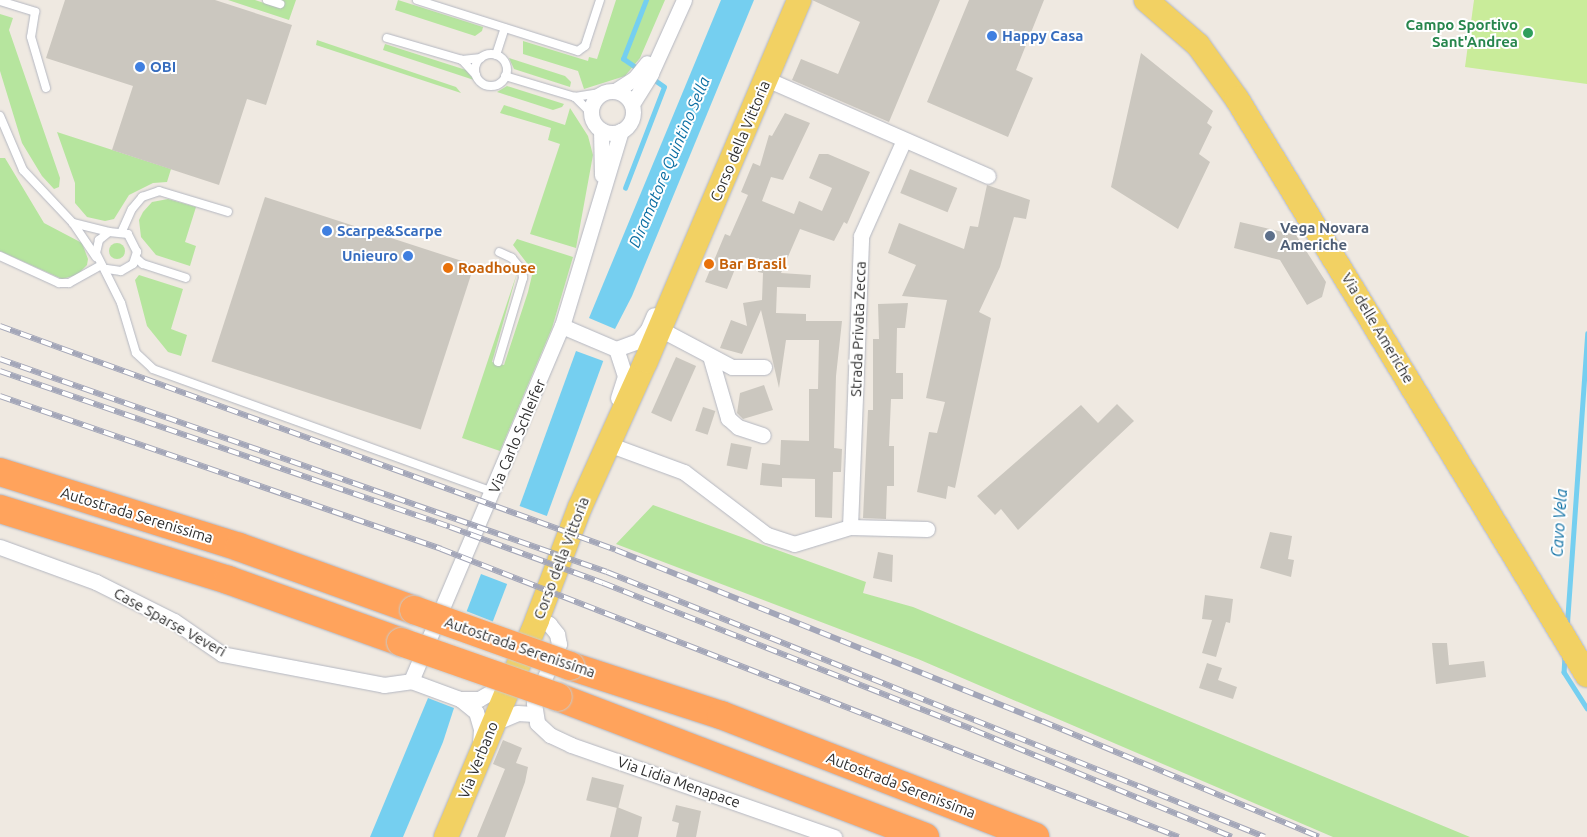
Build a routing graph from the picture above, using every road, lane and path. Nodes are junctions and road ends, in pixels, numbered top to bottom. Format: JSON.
{"nodes":[{"id":1,"x":267,"y":0,"type":"edge"},
{"id":2,"x":417,"y":0,"type":"edge"},
{"id":3,"x":600,"y":0,"type":"edge"},
{"id":4,"x":676,"y":0,"type":"edge"},
{"id":5,"x":684,"y":0,"type":"edge"},
{"id":6,"x":799,"y":0,"type":"edge"},
{"id":7,"x":1146,"y":0,"type":"edge"},
{"id":8,"x":0,"y":1,"type":"edge"},
{"id":9,"x":278,"y":2,"type":"edge"},
{"id":10,"x":505,"y":28,"type":"junction"},
{"id":11,"x":387,"y":38,"type":"dead end"},
{"id":12,"x":496,"y":55,"type":"junction"},
{"id":13,"x":481,"y":58,"type":"junction"},
{"id":14,"x":462,"y":60,"type":"junction"},
{"id":15,"x":645,"y":75,"type":"junction"},
{"id":16,"x":476,"y":76,"type":"junction"},
{"id":17,"x":506,"y":76,"type":"junction"},
{"id":18,"x":766,"y":79,"type":"junction"},
{"id":19,"x":46,"y":88,"type":"dead end"},
{"id":20,"x":610,"y":92,"type":"junction"},
{"id":21,"x":575,"y":97,"type":"junction"},
{"id":22,"x":632,"y":104,"type":"junction"},
{"id":23,"x":591,"y":113,"type":"junction"},
{"id":24,"x":0,"y":116,"type":"edge"},
{"id":25,"x":601,"y":130,"type":"junction"},
{"id":26,"x":621,"y":131,"type":"junction"},
{"id":27,"x":904,"y":140,"type":"junction"},
{"id":28,"x":988,"y":176,"type":"dead end"},
{"id":29,"x":603,"y":184,"type":"junction"},
{"id":30,"x":228,"y":212,"type":"dead end"},
{"id":31,"x":73,"y":223,"type":"junction"},
{"id":32,"x":110,"y":232,"type":"junction"},
{"id":33,"x":122,"y":232,"type":"junction"},
{"id":34,"x":500,"y":252,"type":"dead end"},
{"id":35,"x":0,"y":256,"type":"edge"},
{"id":36,"x":136,"y":258,"type":"junction"},
{"id":37,"x":102,"y":264,"type":"junction"},
{"id":38,"x":186,"y":278,"type":"dead end"},
{"id":39,"x":680,"y":282,"type":"junction"},
{"id":40,"x":569,"y":329,"type":"junction"},
{"id":41,"x":660,"y":329,"type":"junction"},
{"id":42,"x":616,"y":349,"type":"junction"},
{"id":43,"x":710,"y":356,"type":"junction"},
{"id":44,"x":498,"y":362,"type":"dead end"},
{"id":45,"x":764,"y":367,"type":"dead end"},
{"id":46,"x":763,"y":435,"type":"dead end"},
{"id":47,"x":611,"y":439,"type":"junction"},
{"id":48,"x":0,"y":472,"type":"edge"},
{"id":49,"x":493,"y":492,"type":"junction"},
{"id":50,"x":0,"y":509,"type":"edge"},
{"id":51,"x":850,"y":527,"type":"junction"},
{"id":52,"x":927,"y":529,"type":"dead end"},
{"id":53,"x":0,"y":547,"type":"edge"},
{"id":54,"x":537,"y":620,"type":"junction"},
{"id":55,"x":1587,"y":675,"type":"edge"},
{"id":56,"x":412,"y":681,"type":"junction"},
{"id":57,"x":508,"y":682,"type":"junction"},
{"id":58,"x":460,"y":699,"type":"junction"},
{"id":59,"x":534,"y":714,"type":"junction"},
{"id":60,"x":494,"y":722,"type":"junction"},
{"id":61,"x":482,"y":751,"type":"junction"},
{"id":62,"x":915,"y":834,"type":"edge"},
{"id":63,"x":446,"y":837,"type":"edge"},
{"id":64,"x":834,"y":837,"type":"edge"},
{"id":65,"x":1035,"y":837,"type":"edge"}],
"edges":[{"from":1,"to":9,"type":"lane"},
{"from":2,"to":10,"type":"lane"},
{"from":3,"to":10,"type":"lane"},
{"from":4,"to":15,"type":"street"},
{"from":5,"to":15,"type":"street"},
{"from":6,"to":18,"type":"main road","name":"Corso della Vittoria"},
{"from":7,"to":55,"type":"main road","name":"Via delle Americhe"},
{"from":8,"to":19,"type":"lane"},
{"from":10,"to":12,"type":"lane"},
{"from":11,"to":14,"type":"lane"},
{"from":12,"to":13,"type":"lane"},
{"from":12,"to":17,"type":"lane"},
{"from":13,"to":14,"type":"lane"},
{"from":13,"to":16,"type":"lane"},
{"from":14,"to":16,"type":"lane"},
{"from":15,"to":20,"type":"street"},
{"from":15,"to":22,"type":"street"},
{"from":16,"to":17,"type":"lane"},
{"from":17,"to":21,"type":"lane"},
{"from":18,"to":27,"type":"street"},
{"from":18,"to":39,"type":"main road","name":"Corso della Vittoria"},
{"from":20,"to":21,"type":"lane"},
{"from":20,"to":22,"type":"street"},
{"from":20,"to":23,"type":"street"},
{"from":21,"to":23,"type":"lane"},
{"from":22,"to":26,"type":"street"},
{"from":23,"to":25,"type":"street"},
{"from":24,"to":31,"type":"lane"},
{"from":25,"to":26,"type":"street"},
{"from":25,"to":29,"type":"street"},
{"from":26,"to":29,"type":"street","name":"Via Carlo Schleifer"},
{"from":27,"to":28,"type":"street"},
{"from":27,"to":51,"type":"street","name":"Strada Privata Zecca"},
{"from":29,"to":40,"type":"street","name":"Via Carlo Schleifer"},
{"from":30,"to":33,"type":"lane"},
{"from":31,"to":32,"type":"lane"},
{"from":31,"to":37,"type":"lane"},
{"from":32,"to":33,"type":"lane"},
{"from":32,"to":37,"type":"lane"},
{"from":33,"to":36,"type":"lane"},
{"from":34,"to":44,"type":"lane"},
{"from":35,"to":37,"type":"lane"},
{"from":36,"to":37,"type":"lane"},
{"from":36,"to":38,"type":"lane"},
{"from":37,"to":49,"type":"lane"},
{"from":39,"to":41,"type":"main road","name":"Corso della Vittoria"},
{"from":39,"to":42,"type":"street","name":"Corso della Vittoria"},
{"from":40,"to":42,"type":"street"},
{"from":40,"to":49,"type":"street","name":"Via Carlo Schleifer"},
{"from":41,"to":43,"type":"street"},
{"from":41,"to":47,"type":"main road","name":"Corso della Vittoria"},
{"from":42,"to":47,"type":"street","name":"Corso della Vittoria"},
{"from":43,"to":45,"type":"street"},
{"from":43,"to":46,"type":"street"},
{"from":47,"to":51,"type":"street"},
{"from":47,"to":54,"type":"main road","name":"Corso della Vittoria"},
{"from":48,"to":65,"type":"highway","name":"Autostrada Serenissima","bridge":true},
{"from":49,"to":56,"type":"street","name":"Via Carlo Schleifer"},
{"from":50,"to":62,"type":"highway","bridge":true},
{"from":51,"to":52,"type":"street"},
{"from":53,"to":56,"type":"street","name":"Case Sparse Veveri"},
{"from":54,"to":57,"type":"main road","name":"Corso della Vittoria"},
{"from":54,"to":59,"type":"street"},
{"from":56,"to":58,"type":"street","name":"Case Sparse Veveri"},
{"from":57,"to":58,"type":"street","name":"Case Sparse Veveri"},
{"from":57,"to":60,"type":"main road","name":"Via Verbano"},
{"from":58,"to":61,"type":"street","name":"Case Sparse Veveri"},
{"from":59,"to":60,"type":"street"},
{"from":59,"to":64,"type":"street","name":"Via Lidia Menapace"},
{"from":60,"to":61,"type":"main road","name":"Via Verbano"},
{"from":61,"to":63,"type":"main road","name":"Via Verbano"}]}
